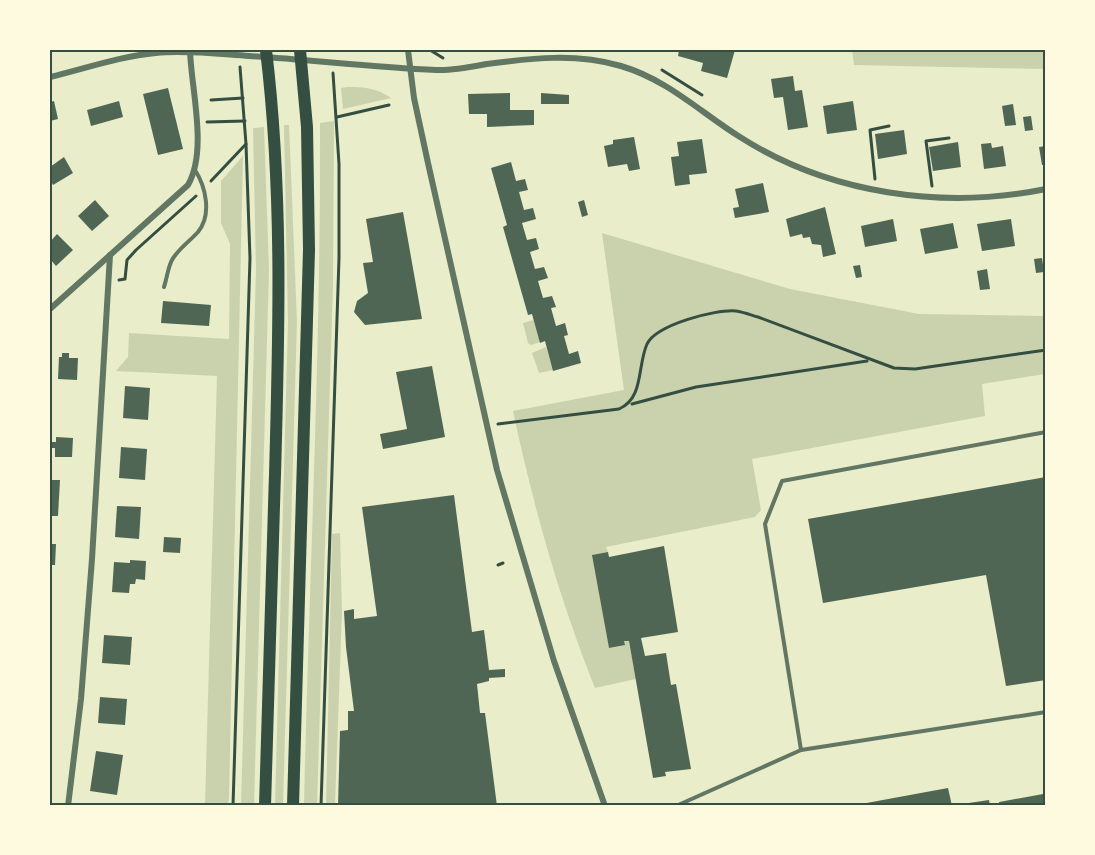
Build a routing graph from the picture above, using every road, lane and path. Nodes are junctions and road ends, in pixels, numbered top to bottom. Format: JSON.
{"nodes":[{"id":1,"x":408,"y":50,"type":"edge"},
{"id":2,"x":430,"y":50,"type":"edge"},
{"id":3,"x":190,"y":51,"type":"edge"},
{"id":4,"x":266,"y":53,"type":"edge"},
{"id":5,"x":300,"y":54,"type":"edge"},
{"id":6,"x":442,"y":58,"type":"dead end"},
{"id":7,"x":409,"y":67,"type":"junction"},
{"id":8,"x":658,"y":68,"type":"dead end"},
{"id":9,"x":50,"y":77,"type":"edge"},
{"id":10,"x":242,"y":80,"type":"dead end"},
{"id":11,"x":336,"y":96,"type":"dead end"},
{"id":12,"x":704,"y":97,"type":"dead end"},
{"id":13,"x":243,"y":98,"type":"junction"},
{"id":14,"x":212,"y":100,"type":"dead end"},
{"id":15,"x":389,"y":105,"type":"dead end"},
{"id":16,"x":337,"y":117,"type":"junction"},
{"id":17,"x":245,"y":121,"type":"junction"},
{"id":18,"x":195,"y":123,"type":"junction"},
{"id":19,"x":889,"y":126,"type":"dead end"},
{"id":20,"x":949,"y":138,"type":"dead end"},
{"id":21,"x":246,"y":144,"type":"junction"},
{"id":22,"x":195,"y":170,"type":"junction"},
{"id":23,"x":869,"y":178,"type":"dead end"},
{"id":24,"x":875,"y":179,"type":"junction"},
{"id":25,"x":880,"y":180,"type":"dead end"},
{"id":26,"x":925,"y":185,"type":"dead end"},
{"id":27,"x":932,"y":186,"type":"junction"},
{"id":28,"x":938,"y":186,"type":"dead end"},
{"id":29,"x":1046,"y":189,"type":"edge"},
{"id":30,"x":203,"y":190,"type":"junction"},
{"id":31,"x":110,"y":255,"type":"junction"},
{"id":32,"x":109,"y":282,"type":"junction"},
{"id":33,"x":164,"y":287,"type":"dead end"},
{"id":34,"x":50,"y":309,"type":"edge"},
{"id":35,"x":1046,"y":350,"type":"edge"},
{"id":36,"x":870,"y":361,"type":"junction"},
{"id":37,"x":630,"y":404,"type":"junction"},
{"id":38,"x":487,"y":426,"type":"junction"},
{"id":39,"x":1046,"y":432,"type":"edge"},
{"id":40,"x":503,"y":563,"type":"dead end"},
{"id":41,"x":498,"y":565,"type":"dead end"},
{"id":42,"x":1046,"y":712,"type":"edge"},
{"id":43,"x":801,"y":750,"type":"junction"},
{"id":44,"x":68,"y":806,"type":"edge"},
{"id":45,"x":233,"y":806,"type":"edge"},
{"id":46,"x":264,"y":806,"type":"edge"},
{"id":47,"x":293,"y":806,"type":"edge"},
{"id":48,"x":321,"y":806,"type":"edge"},
{"id":49,"x":605,"y":806,"type":"edge"},
{"id":50,"x":676,"y":806,"type":"edge"}],
"edges":[{"from":1,"to":7,"type":"street"},
{"from":2,"to":6,"type":"path"},
{"from":3,"to":4,"type":"street"},
{"from":3,"to":9,"type":"street"},
{"from":3,"to":18,"type":"street"},
{"from":4,"to":5,"type":"street"},
{"from":4,"to":46,"type":"highway"},
{"from":5,"to":7,"type":"street"},
{"from":5,"to":47,"type":"highway"},
{"from":7,"to":29,"type":"street"},
{"from":7,"to":38,"type":"street"},
{"from":8,"to":12,"type":"path"},
{"from":10,"to":13,"type":"path"},
{"from":11,"to":16,"type":"path"},
{"from":13,"to":14,"type":"path"},
{"from":13,"to":17,"type":"path"},
{"from":15,"to":16,"type":"path"},
{"from":16,"to":48,"type":"path"},
{"from":17,"to":18,"type":"path"},
{"from":17,"to":21,"type":"path"},
{"from":18,"to":22,"type":"street"},
{"from":19,"to":24,"type":"path"},
{"from":20,"to":27,"type":"path"},
{"from":21,"to":30,"type":"path"},
{"from":21,"to":45,"type":"path"},
{"from":22,"to":30,"type":"lane"},
{"from":22,"to":31,"type":"street"},
{"from":23,"to":24,"type":"path"},
{"from":24,"to":25,"type":"path"},
{"from":26,"to":27,"type":"path"},
{"from":27,"to":28,"type":"path"},
{"from":30,"to":32,"type":"path"},
{"from":30,"to":33,"type":"lane"},
{"from":31,"to":32,"type":"street"},
{"from":31,"to":34,"type":"street"},
{"from":32,"to":44,"type":"street"},
{"from":35,"to":36,"type":"path"},
{"from":36,"to":37,"type":"path"},
{"from":36,"to":37,"type":"path"},
{"from":37,"to":38,"type":"path"},
{"from":38,"to":49,"type":"street"},
{"from":39,"to":43,"type":"lane"},
{"from":40,"to":41,"type":"path"},
{"from":42,"to":43,"type":"lane"},
{"from":43,"to":50,"type":"lane"}]}
